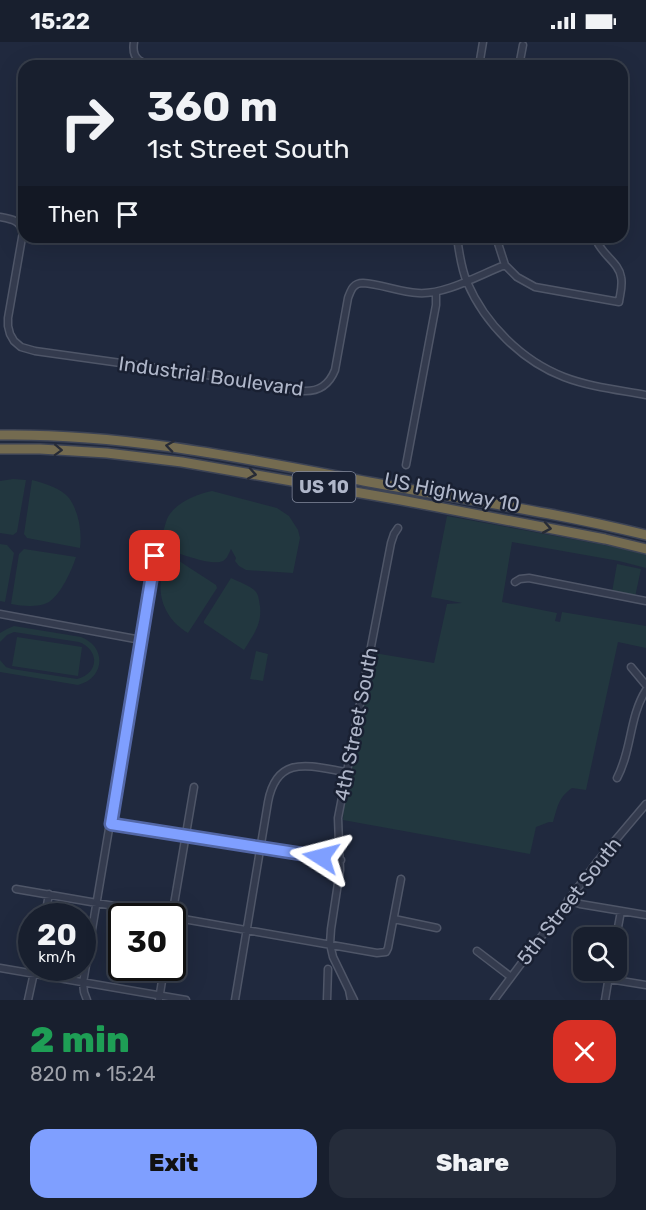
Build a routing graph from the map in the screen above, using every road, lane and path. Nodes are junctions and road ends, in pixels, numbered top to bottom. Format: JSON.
{"nodes":[{"id":1,"x":134,"y":42,"type":"edge"},
{"id":2,"x":483,"y":42,"type":"edge"},
{"id":3,"x":523,"y":45,"type":"dead end"},
{"id":4,"x":139,"y":60,"type":"edge"},
{"id":5,"x":479,"y":60,"type":"edge"},
{"id":6,"x":520,"y":60,"type":"edge"},
{"id":7,"x":0,"y":217,"type":"edge"},
{"id":8,"x":18,"y":223,"type":"edge"},
{"id":9,"x":21,"y":243,"type":"edge"},
{"id":10,"x":458,"y":243,"type":"edge"},
{"id":11,"x":498,"y":243,"type":"edge"},
{"id":12,"x":597,"y":243,"type":"edge"},
{"id":13,"x":505,"y":265,"type":"junction"},
{"id":14,"x":467,"y":281,"type":"junction"},
{"id":15,"x":436,"y":292,"type":"junction"},
{"id":16,"x":646,"y":395,"type":"edge"},
{"id":17,"x":0,"y":435,"type":"edge"},
{"id":18,"x":0,"y":449,"type":"edge"},
{"id":19,"x":406,"y":465,"type":"dead end"},
{"id":20,"x":398,"y":528,"type":"dead end"},
{"id":21,"x":646,"y":535,"type":"edge"},
{"id":22,"x":646,"y":549,"type":"edge"},
{"id":23,"x":155,"y":556,"type":"dead end"},
{"id":24,"x":515,"y":582,"type":"dead end"},
{"id":25,"x":646,"y":601,"type":"edge"},
{"id":26,"x":0,"y":614,"type":"edge"},
{"id":27,"x":141,"y":639,"type":"junction"},
{"id":28,"x":631,"y":667,"type":"dead end"},
{"id":29,"x":646,"y":685,"type":"edge"},
{"id":30,"x":646,"y":690,"type":"edge"},
{"id":31,"x":346,"y":772,"type":"junction"},
{"id":32,"x":617,"y":778,"type":"dead end"},
{"id":33,"x":194,"y":787,"type":"dead end"},
{"id":34,"x":646,"y":804,"type":"edge"},
{"id":35,"x":111,"y":824,"type":"junction"},
{"id":36,"x":186,"y":837,"type":"junction"},
{"id":37,"x":261,"y":848,"type":"junction"},
{"id":38,"x":341,"y":861,"type":"junction"},
{"id":39,"x":401,"y":879,"type":"dead end"},
{"id":40,"x":16,"y":889,"type":"dead end"},
{"id":41,"x":49,"y":894,"type":"junction"},
{"id":42,"x":568,"y":900,"type":"junction"},
{"id":43,"x":47,"y":903,"type":"edge"},
{"id":44,"x":98,"y":903,"type":"junction"},
{"id":45,"x":174,"y":903,"type":"edge"},
{"id":46,"x":108,"y":905,"type":"edge"},
{"id":47,"x":621,"y":911,"type":"junction"},
{"id":48,"x":646,"y":915,"type":"edge"},
{"id":49,"x":186,"y":919,"type":"edge"},
{"id":50,"x":393,"y":919,"type":"junction"},
{"id":51,"x":618,"y":927,"type":"edge"},
{"id":52,"x":438,"y":928,"type":"dead end"},
{"id":53,"x":247,"y":930,"type":"junction"},
{"id":54,"x":330,"y":944,"type":"junction"},
{"id":55,"x":477,"y":951,"type":"dead end"},
{"id":56,"x":0,"y":968,"type":"edge"},
{"id":57,"x":328,"y":969,"type":"dead end"},
{"id":58,"x":18,"y":970,"type":"edge"},
{"id":59,"x":510,"y":977,"type":"junction"},
{"id":60,"x":32,"y":981,"type":"edge"},
{"id":61,"x":75,"y":981,"type":"edge"},
{"id":62,"x":162,"y":981,"type":"edge"},
{"id":63,"x":609,"y":981,"type":"edge"},
{"id":64,"x":621,"y":981,"type":"edge"},
{"id":65,"x":83,"y":983,"type":"junction"},
{"id":66,"x":646,"y":985,"type":"edge"},
{"id":67,"x":159,"y":998,"type":"edge"},
{"id":68,"x":28,"y":1000,"type":"edge"},
{"id":69,"x":87,"y":1000,"type":"edge"},
{"id":70,"x":186,"y":1000,"type":"edge"},
{"id":71,"x":235,"y":1000,"type":"edge"},
{"id":72,"x":327,"y":1000,"type":"edge"},
{"id":73,"x":352,"y":1000,"type":"edge"},
{"id":74,"x":494,"y":1000,"type":"edge"},
{"id":75,"x":605,"y":1000,"type":"edge"}],
"edges":[{"from":1,"to":4,"type":"street"},
{"from":2,"to":5,"type":"street"},
{"from":3,"to":6,"type":"street"},
{"from":7,"to":8,"type":"street","name":"Industrial Boulevard"},
{"from":9,"to":15,"type":"street","name":"Industrial Boulevard"},
{"from":10,"to":14,"type":"street"},
{"from":11,"to":13,"type":"street"},
{"from":12,"to":13,"type":"street"},
{"from":13,"to":14,"type":"street","name":"Industrial Boulevard"},
{"from":14,"to":15,"type":"street","name":"Industrial Boulevard"},
{"from":14,"to":16,"type":"street"},
{"from":15,"to":19,"type":"street"},
{"from":21,"to":17,"type":"highway","number":"US 10","one_way":true},
{"from":18,"to":22,"type":"highway","name":"US Highway 10","number":"US 10","one_way":true},
{"from":20,"to":31,"type":"street","name":"4th Street South"},
{"from":23,"to":27,"type":"street"},
{"from":24,"to":25,"type":"street"},
{"from":26,"to":27,"type":"street"},
{"from":27,"to":35,"type":"street"},
{"from":28,"to":29,"type":"street"},
{"from":30,"to":32,"type":"street"},
{"from":31,"to":37,"type":"street"},
{"from":31,"to":38,"type":"street","name":"4th Street South"},
{"from":33,"to":36,"type":"street"},
{"from":34,"to":42,"type":"street","name":"5th Street South"},
{"from":35,"to":36,"type":"street"},
{"from":35,"to":44,"type":"street"},
{"from":36,"to":37,"type":"street"},
{"from":36,"to":45,"type":"street"},
{"from":37,"to":38,"type":"street"},
{"from":37,"to":53,"type":"street"},
{"from":38,"to":54,"type":"street","name":"4th Street South"},
{"from":39,"to":50,"type":"street"},
{"from":40,"to":41,"type":"street"},
{"from":41,"to":43,"type":"street"},
{"from":41,"to":44,"type":"street"},
{"from":42,"to":47,"type":"street"},
{"from":42,"to":59,"type":"street","name":"5th Street South"},
{"from":44,"to":46,"type":"street"},
{"from":44,"to":65,"type":"street"},
{"from":47,"to":48,"type":"street"},
{"from":47,"to":51,"type":"street"},
{"from":49,"to":53,"type":"street"},
{"from":50,"to":52,"type":"street"},
{"from":50,"to":54,"type":"street"},
{"from":53,"to":54,"type":"street"},
{"from":53,"to":71,"type":"street"},
{"from":54,"to":73,"type":"street","name":"4th Street South"},
{"from":55,"to":59,"type":"street"},
{"from":56,"to":58,"type":"street"},
{"from":57,"to":72,"type":"street"},
{"from":59,"to":74,"type":"street","name":"5th Street South"},
{"from":60,"to":68,"type":"street"},
{"from":61,"to":65,"type":"street"},
{"from":62,"to":67,"type":"street"},
{"from":63,"to":75,"type":"street"},
{"from":64,"to":66,"type":"street"},
{"from":65,"to":67,"type":"street"},
{"from":65,"to":69,"type":"street"},
{"from":67,"to":70,"type":"street"}]}
